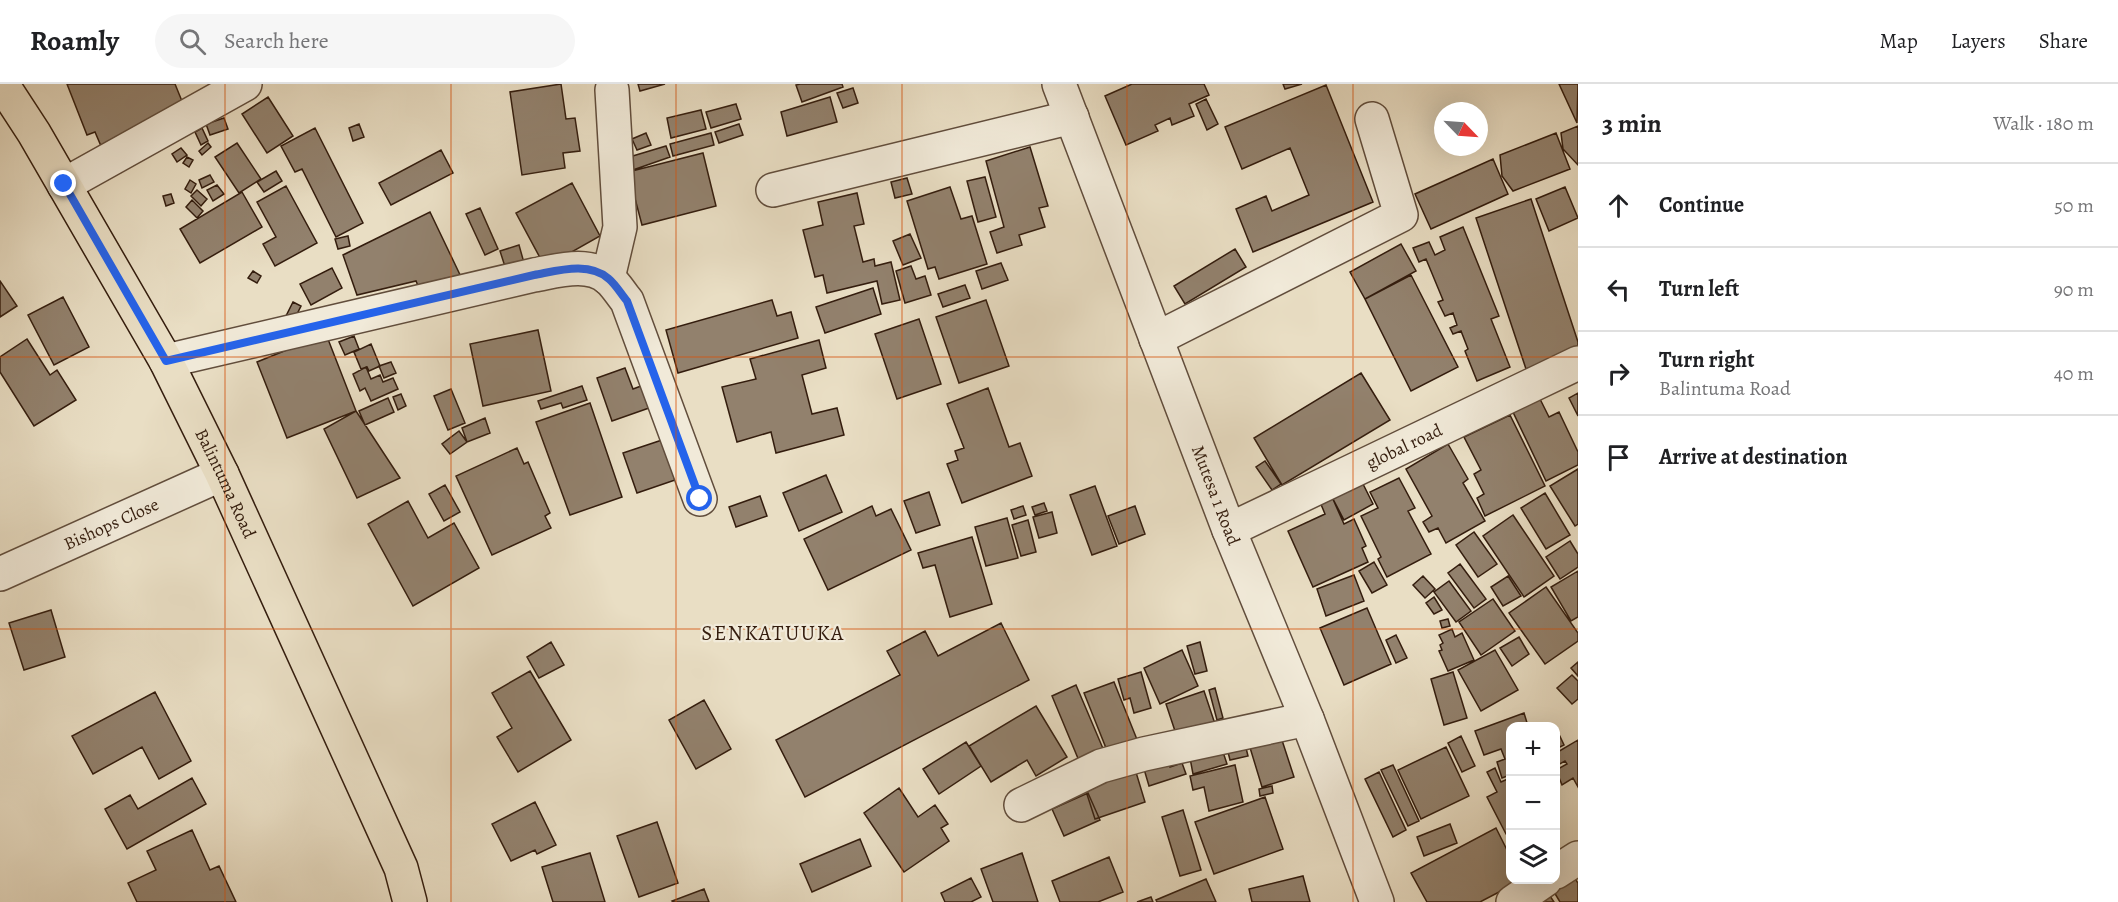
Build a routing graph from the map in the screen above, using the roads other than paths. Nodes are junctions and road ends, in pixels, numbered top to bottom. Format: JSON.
{"nodes":[{"id":1,"x":2,"y":84,"type":"edge"},
{"id":2,"x":245,"y":84,"type":"edge"},
{"id":3,"x":1059,"y":84,"type":"edge"},
{"id":4,"x":612,"y":90,"type":"dead end"},
{"id":5,"x":1072,"y":117,"type":"junction"},
{"id":6,"x":1372,"y":119,"type":"dead end"},
{"id":7,"x":64,"y":184,"type":"junction"},
{"id":8,"x":773,"y":190,"type":"dead end"},
{"id":9,"x":608,"y":278,"type":"junction"},
{"id":10,"x":1156,"y":339,"type":"junction"},
{"id":11,"x":166,"y":361,"type":"junction"},
{"id":12,"x":1578,"y":363,"type":"edge"},
{"id":13,"x":222,"y":474,"type":"junction"},
{"id":14,"x":700,"y":499,"type":"dead end"},
{"id":15,"x":1230,"y":530,"type":"junction"},
{"id":16,"x":0,"y":574,"type":"edge"},
{"id":17,"x":1307,"y":719,"type":"junction"},
{"id":18,"x":1021,"y":805,"type":"dead end"},
{"id":19,"x":1578,"y":858,"type":"edge"},
{"id":20,"x":1560,"y":869,"type":"edge"},
{"id":21,"x":1538,"y":884,"type":"edge"},
{"id":22,"x":410,"y":902,"type":"edge"},
{"id":23,"x":1377,"y":902,"type":"edge"},
{"id":24,"x":1513,"y":902,"type":"edge"}],
"edges":[{"from":1,"to":7,"type":"main road","name":"Balintuma Road"},
{"from":2,"to":7,"type":"street"},
{"from":3,"to":5,"type":"street","name":"Mutesa 1 Road"},
{"from":4,"to":9,"type":"street"},
{"from":5,"to":8,"type":"street"},
{"from":5,"to":10,"type":"street","name":"Mutesa 1 Road"},
{"from":6,"to":10,"type":"street"},
{"from":7,"to":11,"type":"main road","name":"Balintuma Road"},
{"from":9,"to":11,"type":"street"},
{"from":9,"to":14,"type":"street"},
{"from":10,"to":15,"type":"street","name":"Mutesa 1 Road"},
{"from":11,"to":13,"type":"main road","name":"Balintuma Road"},
{"from":12,"to":15,"type":"street","name":"global road"},
{"from":13,"to":16,"type":"street","name":"Bishops Close"},
{"from":13,"to":22,"type":"main road","name":"Balintuma Road"},
{"from":15,"to":17,"type":"street","name":"Mutesa 1 Road"},
{"from":17,"to":18,"type":"street"},
{"from":17,"to":23,"type":"street","name":"Mutesa 1 Road"},
{"from":19,"to":20,"type":"street"},
{"from":21,"to":24,"type":"street"}]}
